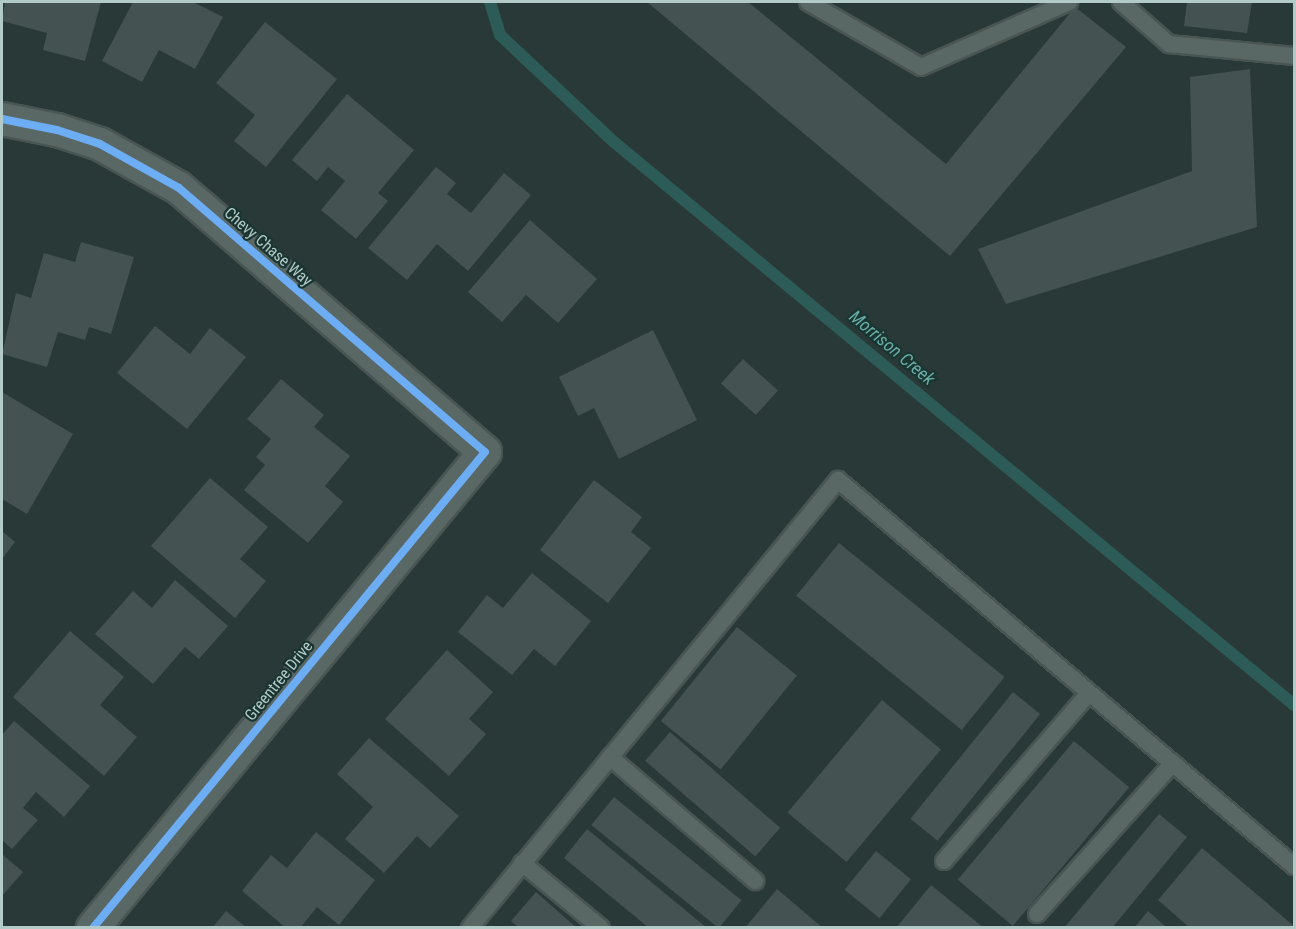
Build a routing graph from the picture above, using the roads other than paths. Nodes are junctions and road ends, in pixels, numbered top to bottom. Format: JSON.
{"nodes":[{"id":1,"x":808,"y":2,"type":"edge"},
{"id":2,"x":1069,"y":2,"type":"edge"},
{"id":3,"x":1121,"y":2,"type":"edge"},
{"id":4,"x":1294,"y":56,"type":"edge"},
{"id":5,"x":2,"y":119,"type":"edge"},
{"id":6,"x":485,"y":452,"type":"joint"},
{"id":7,"x":1088,"y":694,"type":"junction"},
{"id":8,"x":610,"y":757,"type":"junction"},
{"id":9,"x":1173,"y":763,"type":"junction"},
{"id":10,"x":944,"y":861,"type":"dead end"},
{"id":11,"x":522,"y":863,"type":"junction"},
{"id":12,"x":1294,"y":866,"type":"edge"},
{"id":13,"x":755,"y":881,"type":"dead end"},
{"id":14,"x":1037,"y":914,"type":"dead end"},
{"id":15,"x":93,"y":927,"type":"edge"},
{"id":16,"x":470,"y":927,"type":"edge"},
{"id":17,"x":601,"y":927,"type":"edge"}],
"edges":[{"from":1,"to":2,"type":"lane"},
{"from":3,"to":4,"type":"lane"},
{"from":5,"to":6,"type":"street","name":"Chevy Chase Way"},
{"from":6,"to":15,"type":"street","name":"Greentree Drive"},
{"from":7,"to":8,"type":"lane"},
{"from":7,"to":9,"type":"lane"},
{"from":7,"to":10,"type":"lane"},
{"from":8,"to":11,"type":"lane"},
{"from":8,"to":13,"type":"lane"},
{"from":9,"to":12,"type":"lane"},
{"from":9,"to":14,"type":"lane"},
{"from":11,"to":16,"type":"lane"},
{"from":11,"to":17,"type":"lane"}]}
